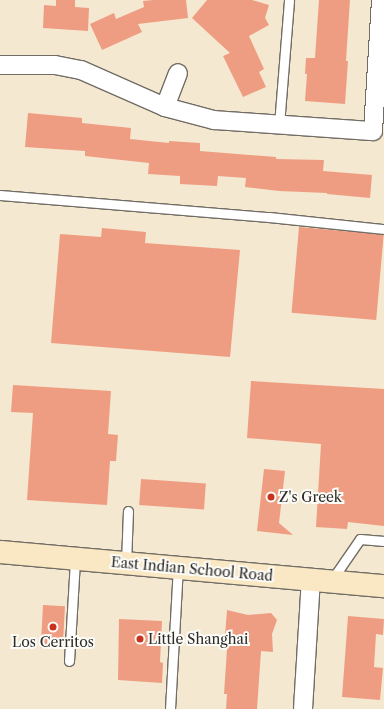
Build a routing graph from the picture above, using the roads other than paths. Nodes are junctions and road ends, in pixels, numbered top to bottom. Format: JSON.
{"nodes":[{"id":1,"x":289,"y":0,"type":"edge"},
{"id":2,"x":381,"y":0,"type":"edge"},
{"id":3,"x":0,"y":65,"type":"edge"},
{"id":4,"x":178,"y":72,"type":"dead end"},
{"id":5,"x":165,"y":107,"type":"junction"},
{"id":6,"x":279,"y":125,"type":"junction"},
{"id":7,"x":0,"y":195,"type":"edge"},
{"id":8,"x":384,"y":229,"type":"edge"},
{"id":9,"x":128,"y":511,"type":"dead end"},
{"id":10,"x":384,"y":541,"type":"edge"},
{"id":11,"x":0,"y":552,"type":"edge"},
{"id":12,"x":75,"y":559,"type":"junction"},
{"id":13,"x":126,"y":563,"type":"junction"},
{"id":14,"x":178,"y":568,"type":"junction"},
{"id":15,"x":320,"y":581,"type":"junction"},
{"id":16,"x":384,"y":586,"type":"edge"},
{"id":17,"x":69,"y":661,"type":"dead end"},
{"id":18,"x":170,"y":709,"type":"edge"},
{"id":19,"x":303,"y":709,"type":"edge"}],
"edges":[{"from":1,"to":6,"type":"lane"},
{"from":2,"to":6,"type":"street"},
{"from":3,"to":5,"type":"street"},
{"from":4,"to":5,"type":"street"},
{"from":5,"to":6,"type":"street"},
{"from":7,"to":8,"type":"lane"},
{"from":9,"to":13,"type":"lane"},
{"from":10,"to":15,"type":"lane"},
{"from":11,"to":12,"type":"main road","name":"East Indian School Road"},
{"from":12,"to":13,"type":"main road","name":"East Indian School Road"},
{"from":12,"to":17,"type":"lane"},
{"from":13,"to":14,"type":"main road","name":"East Indian School Road"},
{"from":14,"to":15,"type":"main road","name":"East Indian School Road"},
{"from":14,"to":18,"type":"lane"},
{"from":15,"to":16,"type":"main road","name":"East Indian School Road"},
{"from":15,"to":19,"type":"street"}]}
